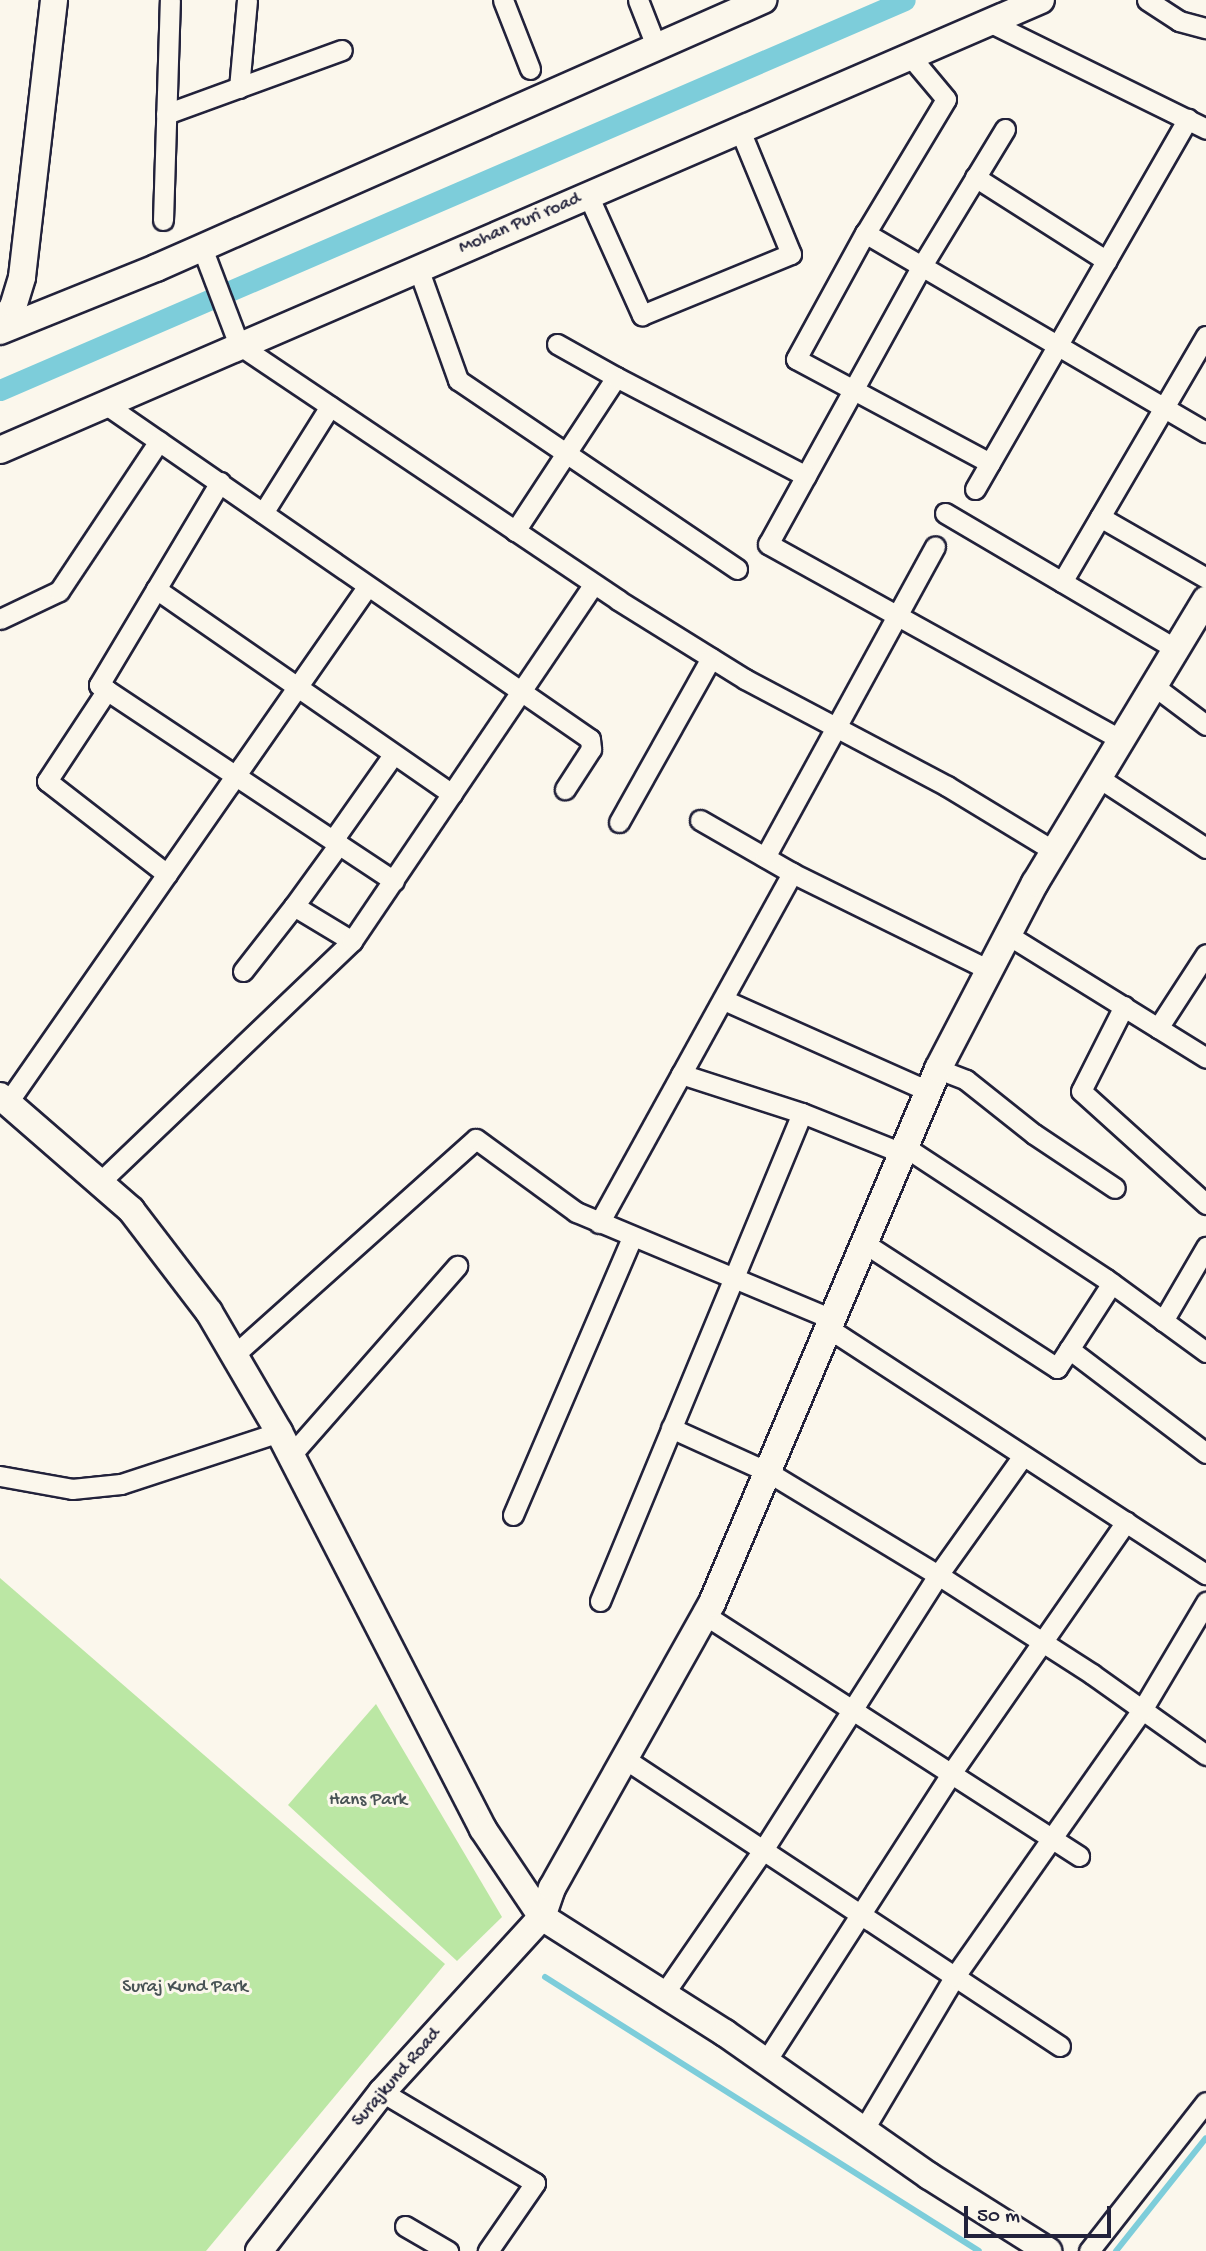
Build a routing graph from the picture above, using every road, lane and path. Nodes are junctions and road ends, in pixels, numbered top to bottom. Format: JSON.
{"nodes":[{"id":1,"x":54,"y":0,"type":"edge"},
{"id":2,"x":170,"y":0,"type":"edge"},
{"id":3,"x":247,"y":0,"type":"edge"},
{"id":4,"x":503,"y":0,"type":"edge"},
{"id":5,"x":638,"y":0,"type":"edge"},
{"id":6,"x":763,"y":0,"type":"edge"},
{"id":7,"x":1041,"y":0,"type":"edge"},
{"id":8,"x":1147,"y":0,"type":"edge"},
{"id":9,"x":989,"y":22,"type":"junction"},
{"id":10,"x":1206,"y":29,"type":"edge"},
{"id":11,"x":656,"y":46,"type":"junction"},
{"id":12,"x":342,"y":50,"type":"dead end"},
{"id":13,"x":910,"y":56,"type":"junction"},
{"id":14,"x":530,"y":69,"type":"dead end"},
{"id":15,"x":239,"y":88,"type":"junction"},
{"id":16,"x":166,"y":114,"type":"junction"},
{"id":17,"x":1188,"y":119,"type":"junction"},
{"id":18,"x":1005,"y":129,"type":"dead end"},
{"id":19,"x":1206,"y":129,"type":"edge"},
{"id":20,"x":740,"y":130,"type":"junction"},
{"id":21,"x":975,"y":177,"type":"junction"},
{"id":22,"x":588,"y":195,"type":"junction"},
{"id":23,"x":163,"y":220,"type":"dead end"},
{"id":24,"x":866,"y":234,"type":"junction"},
{"id":25,"x":201,"y":245,"type":"junction"},
{"id":26,"x":1107,"y":261,"type":"junction"},
{"id":27,"x":418,"y":268,"type":"junction"},
{"id":28,"x":920,"y":269,"type":"junction"},
{"id":29,"x":0,"y":328,"type":"edge"},
{"id":30,"x":1206,"y":336,"type":"edge"},
{"id":31,"x":556,"y":344,"type":"dead end"},
{"id":32,"x":239,"y":345,"type":"junction"},
{"id":33,"x":1058,"y":347,"type":"junction"},
{"id":34,"x":616,"y":377,"type":"junction"},
{"id":35,"x":853,"y":392,"type":"junction"},
{"id":36,"x":105,"y":404,"type":"junction"},
{"id":37,"x":330,"y":406,"type":"junction"},
{"id":38,"x":1166,"y":407,"type":"junction"},
{"id":39,"x":1206,"y":432,"type":"edge"},
{"id":40,"x":159,"y":441,"type":"junction"},
{"id":41,"x":0,"y":450,"type":"edge"},
{"id":42,"x":569,"y":454,"type":"junction"},
{"id":43,"x":990,"y":463,"type":"junction"},
{"id":44,"x":806,"y":475,"type":"junction"},
{"id":45,"x":220,"y":482,"type":"junction"},
{"id":46,"x":975,"y":489,"type":"dead end"},
{"id":47,"x":262,"y":513,"type":"junction"},
{"id":48,"x":945,"y":513,"type":"dead end"},
{"id":49,"x":1100,"y":517,"type":"junction"},
{"id":50,"x":515,"y":531,"type":"junction"},
{"id":51,"x":935,"y":547,"type":"dead end"},
{"id":52,"x":737,"y":569,"type":"dead end"},
{"id":53,"x":1206,"y":578,"type":"edge"},
{"id":54,"x":1062,"y":582,"type":"junction"},
{"id":55,"x":594,"y":584,"type":"junction"},
{"id":56,"x":367,"y":587,"type":"junction"},
{"id":57,"x":156,"y":589,"type":"junction"},
{"id":58,"x":1204,"y":609,"type":"edge"},
{"id":59,"x":896,"y":617,"type":"junction"},
{"id":60,"x":0,"y":619,"type":"edge"},
{"id":61,"x":1176,"y":649,"type":"junction"},
{"id":62,"x":711,"y":658,"type":"junction"},
{"id":63,"x":1154,"y":686,"type":"junction"},
{"id":64,"x":107,"y":690,"type":"junction"},
{"id":65,"x":296,"y":690,"type":"junction"},
{"id":66,"x":520,"y":694,"type":"junction"},
{"id":67,"x":1206,"y":725,"type":"edge"},
{"id":68,"x":832,"y":729,"type":"junction"},
{"id":69,"x":1121,"y":740,"type":"junction"},
{"id":70,"x":393,"y":755,"type":"junction"},
{"id":71,"x":236,"y":776,"type":"junction"},
{"id":72,"x":1099,"y":778,"type":"junction"},
{"id":73,"x":565,"y":789,"type":"dead end"},
{"id":74,"x":453,"y":794,"type":"junction"},
{"id":75,"x":700,"y":820,"type":"dead end"},
{"id":76,"x":619,"y":822,"type":"dead end"},
{"id":77,"x":336,"y":842,"type":"junction"},
{"id":78,"x":1206,"y":848,"type":"edge"},
{"id":79,"x":1054,"y":851,"type":"junction"},
{"id":80,"x":765,"y":857,"type":"junction"},
{"id":81,"x":792,"y":873,"type":"junction"},
{"id":82,"x":167,"y":874,"type":"junction"},
{"id":83,"x":394,"y":881,"type":"junction"},
{"id":84,"x":294,"y":906,"type":"junction"},
{"id":85,"x":1008,"y":935,"type":"junction"},
{"id":86,"x":352,"y":941,"type":"junction"},
{"id":87,"x":1206,"y":954,"type":"edge"},
{"id":88,"x":989,"y":970,"type":"junction"},
{"id":89,"x":243,"y":971,"type":"dead end"},
{"id":90,"x":724,"y":1000,"type":"junction"},
{"id":91,"x":1124,"y":1006,"type":"junction"},
{"id":92,"x":1158,"y":1028,"type":"junction"},
{"id":93,"x":1206,"y":1058,"type":"edge"},
{"id":94,"x":681,"y":1074,"type":"junction"},
{"id":95,"x":933,"y":1080,"type":"junction"},
{"id":96,"x":4,"y":1099,"type":"edge"},
{"id":97,"x":802,"y":1113,"type":"junction"},
{"id":98,"x":903,"y":1150,"type":"junction"},
{"id":99,"x":100,"y":1182,"type":"junction"},
{"id":100,"x":1115,"y":1188,"type":"dead end"},
{"id":101,"x":1206,"y":1204,"type":"edge"},
{"id":102,"x":600,"y":1223,"type":"junction"},
{"id":103,"x":632,"y":1237,"type":"junction"},
{"id":104,"x":864,"y":1244,"type":"junction"},
{"id":105,"x":1206,"y":1247,"type":"edge"},
{"id":106,"x":457,"y":1266,"type":"dead end"},
{"id":107,"x":734,"y":1279,"type":"junction"},
{"id":108,"x":1112,"y":1283,"type":"junction"},
{"id":109,"x":1163,"y":1321,"type":"junction"},
{"id":110,"x":830,"y":1323,"type":"junction"},
{"id":111,"x":1069,"y":1349,"type":"junction"},
{"id":112,"x":1206,"y":1352,"type":"edge"},
{"id":113,"x":234,"y":1355,"type":"junction"},
{"id":114,"x":671,"y":1428,"type":"junction"},
{"id":115,"x":285,"y":1443,"type":"junction"},
{"id":116,"x":1206,"y":1452,"type":"edge"},
{"id":117,"x":1023,"y":1456,"type":"junction"},
{"id":118,"x":768,"y":1472,"type":"junction"},
{"id":119,"x":0,"y":1476,"type":"edge"},
{"id":120,"x":513,"y":1515,"type":"dead end"},
{"id":121,"x":1126,"y":1522,"type":"junction"},
{"id":122,"x":1206,"y":1574,"type":"edge"},
{"id":123,"x":938,"y":1575,"type":"junction"},
{"id":124,"x":600,"y":1601,"type":"dead end"},
{"id":125,"x":1206,"y":1602,"type":"edge"},
{"id":126,"x":705,"y":1615,"type":"junction"},
{"id":127,"x":1044,"y":1644,"type":"junction"},
{"id":128,"x":853,"y":1708,"type":"junction"},
{"id":129,"x":1142,"y":1710,"type":"junction"},
{"id":130,"x":1206,"y":1755,"type":"edge"},
{"id":131,"x":625,"y":1759,"type":"junction"},
{"id":132,"x":952,"y":1772,"type":"junction"},
{"id":133,"x":1049,"y":1836,"type":"junction"},
{"id":134,"x":763,"y":1850,"type":"junction"},
{"id":135,"x":1079,"y":1856,"type":"dead end"},
{"id":136,"x":863,"y":1916,"type":"junction"},
{"id":137,"x":542,"y":1917,"type":"junction"},
{"id":138,"x":955,"y":1976,"type":"junction"},
{"id":139,"x":663,"y":1995,"type":"junction"},
{"id":140,"x":1060,"y":2046,"type":"dead end"},
{"id":141,"x":766,"y":2061,"type":"junction"},
{"id":142,"x":382,"y":2092,"type":"junction"},
{"id":143,"x":1206,"y":2102,"type":"edge"},
{"id":144,"x":864,"y":2129,"type":"junction"},
{"id":145,"x":405,"y":2226,"type":"dead end"},
{"id":146,"x":258,"y":2250,"type":"edge"},
{"id":147,"x":448,"y":2251,"type":"edge"},
{"id":148,"x":488,"y":2251,"type":"edge"},
{"id":149,"x":1048,"y":2251,"type":"edge"},
{"id":150,"x":1088,"y":2251,"type":"edge"}],
"edges":[{"from":1,"to":29,"type":"street"},
{"from":2,"to":16,"type":"street"},
{"from":3,"to":15,"type":"street"},
{"from":4,"to":14,"type":"street"},
{"from":5,"to":11,"type":"street"},
{"from":6,"to":11,"type":"street"},
{"from":7,"to":9,"type":"street","name":"Mohan Puri road"},
{"from":8,"to":10,"type":"street"},
{"from":9,"to":13,"type":"street","name":"Mohan Puri road"},
{"from":9,"to":17,"type":"street"},
{"from":11,"to":25,"type":"street"},
{"from":12,"to":15,"type":"street"},
{"from":13,"to":20,"type":"street","name":"Mohan Puri road"},
{"from":13,"to":24,"type":"street"},
{"from":15,"to":16,"type":"street"},
{"from":16,"to":23,"type":"street"},
{"from":17,"to":19,"type":"street"},
{"from":17,"to":26,"type":"street"},
{"from":18,"to":21,"type":"street"},
{"from":20,"to":22,"type":"street","name":"Mohan Puri road"},
{"from":20,"to":22,"type":"street"},
{"from":21,"to":26,"type":"street"},
{"from":21,"to":28,"type":"street"},
{"from":22,"to":27,"type":"street","name":"Mohan Puri road"},
{"from":24,"to":28,"type":"street"},
{"from":24,"to":35,"type":"street"},
{"from":25,"to":29,"type":"street"},
{"from":25,"to":32,"type":"street"},
{"from":26,"to":33,"type":"street"},
{"from":27,"to":32,"type":"street","name":"Mohan Puri road"},
{"from":27,"to":42,"type":"street"},
{"from":28,"to":33,"type":"street"},
{"from":28,"to":35,"type":"street"},
{"from":30,"to":38,"type":"street"},
{"from":31,"to":34,"type":"street"},
{"from":32,"to":36,"type":"street","name":"Mohan Puri road"},
{"from":32,"to":37,"type":"street"},
{"from":33,"to":38,"type":"street"},
{"from":33,"to":43,"type":"street"},
{"from":34,"to":42,"type":"street"},
{"from":34,"to":44,"type":"street"},
{"from":35,"to":43,"type":"street"},
{"from":35,"to":44,"type":"street"},
{"from":36,"to":40,"type":"street"},
{"from":36,"to":41,"type":"street","name":"Mohan Puri road"},
{"from":37,"to":47,"type":"street"},
{"from":37,"to":50,"type":"street"},
{"from":38,"to":39,"type":"street"},
{"from":38,"to":49,"type":"street"},
{"from":40,"to":45,"type":"street"},
{"from":40,"to":60,"type":"street"},
{"from":42,"to":50,"type":"street"},
{"from":42,"to":52,"type":"street"},
{"from":43,"to":46,"type":"street"},
{"from":44,"to":59,"type":"street"},
{"from":45,"to":47,"type":"street"},
{"from":45,"to":57,"type":"street"},
{"from":47,"to":56,"type":"street"},
{"from":48,"to":54,"type":"street"},
{"from":49,"to":53,"type":"street"},
{"from":49,"to":54,"type":"street"},
{"from":50,"to":55,"type":"street"},
{"from":51,"to":59,"type":"street"},
{"from":54,"to":61,"type":"street"},
{"from":55,"to":62,"type":"street"},
{"from":55,"to":66,"type":"street"},
{"from":56,"to":65,"type":"street"},
{"from":56,"to":66,"type":"street"},
{"from":57,"to":64,"type":"street"},
{"from":57,"to":65,"type":"street"},
{"from":58,"to":61,"type":"street"},
{"from":59,"to":68,"type":"street"},
{"from":59,"to":69,"type":"street"},
{"from":61,"to":63,"type":"street"},
{"from":62,"to":68,"type":"street"},
{"from":62,"to":76,"type":"street"},
{"from":63,"to":67,"type":"street"},
{"from":63,"to":69,"type":"street"},
{"from":64,"to":71,"type":"street"},
{"from":64,"to":82,"type":"street"},
{"from":65,"to":70,"type":"street"},
{"from":65,"to":71,"type":"street"},
{"from":66,"to":73,"type":"street"},
{"from":66,"to":74,"type":"street"},
{"from":68,"to":79,"type":"street"},
{"from":68,"to":80,"type":"street"},
{"from":69,"to":72,"type":"street"},
{"from":70,"to":74,"type":"street"},
{"from":70,"to":77,"type":"street"},
{"from":71,"to":77,"type":"street"},
{"from":71,"to":82,"type":"street"},
{"from":72,"to":78,"type":"street"},
{"from":72,"to":79,"type":"street"},
{"from":74,"to":83,"type":"street"},
{"from":75,"to":80,"type":"street"},
{"from":77,"to":83,"type":"street"},
{"from":77,"to":84,"type":"street"},
{"from":79,"to":85,"type":"street"},
{"from":80,"to":81,"type":"street"},
{"from":81,"to":88,"type":"street"},
{"from":81,"to":90,"type":"street"},
{"from":82,"to":96,"type":"street"},
{"from":83,"to":86,"type":"street"},
{"from":84,"to":86,"type":"street"},
{"from":84,"to":89,"type":"street"},
{"from":85,"to":88,"type":"street"},
{"from":85,"to":91,"type":"street"},
{"from":86,"to":99,"type":"street"},
{"from":87,"to":92,"type":"street"},
{"from":88,"to":95,"type":"street"},
{"from":90,"to":94,"type":"street"},
{"from":90,"to":95,"type":"street"},
{"from":91,"to":92,"type":"street"},
{"from":91,"to":101,"type":"street"},
{"from":92,"to":93,"type":"street"},
{"from":94,"to":97,"type":"street"},
{"from":94,"to":102,"type":"street"},
{"from":95,"to":98,"type":"street"},
{"from":95,"to":100,"type":"street"},
{"from":96,"to":99,"type":"street"},
{"from":97,"to":98,"type":"street"},
{"from":97,"to":107,"type":"street"},
{"from":98,"to":104,"type":"street"},
{"from":98,"to":108,"type":"street"},
{"from":99,"to":113,"type":"street"},
{"from":102,"to":103,"type":"street"},
{"from":102,"to":113,"type":"street"},
{"from":103,"to":107,"type":"street"},
{"from":103,"to":120,"type":"street"},
{"from":104,"to":110,"type":"street"},
{"from":104,"to":111,"type":"street"},
{"from":105,"to":109,"type":"street"},
{"from":106,"to":115,"type":"street"},
{"from":107,"to":110,"type":"street"},
{"from":107,"to":114,"type":"street"},
{"from":108,"to":109,"type":"street"},
{"from":108,"to":111,"type":"street"},
{"from":109,"to":112,"type":"street"},
{"from":110,"to":117,"type":"street"},
{"from":110,"to":118,"type":"street"},
{"from":111,"to":116,"type":"street"},
{"from":113,"to":115,"type":"street"},
{"from":114,"to":118,"type":"street"},
{"from":114,"to":124,"type":"street"},
{"from":115,"to":119,"type":"street"},
{"from":115,"to":137,"type":"street"},
{"from":117,"to":121,"type":"street"},
{"from":117,"to":123,"type":"street"},
{"from":118,"to":123,"type":"street"},
{"from":118,"to":126,"type":"street"},
{"from":121,"to":122,"type":"street"},
{"from":121,"to":127,"type":"street"},
{"from":123,"to":127,"type":"street"},
{"from":123,"to":128,"type":"street"},
{"from":125,"to":129,"type":"street"},
{"from":126,"to":128,"type":"street"},
{"from":126,"to":131,"type":"street"},
{"from":127,"to":129,"type":"street"},
{"from":127,"to":132,"type":"street"},
{"from":128,"to":132,"type":"street"},
{"from":128,"to":134,"type":"street"},
{"from":129,"to":130,"type":"street"},
{"from":129,"to":133,"type":"street"},
{"from":131,"to":134,"type":"street"},
{"from":131,"to":137,"type":"street"},
{"from":132,"to":133,"type":"street"},
{"from":132,"to":136,"type":"street"},
{"from":133,"to":135,"type":"street"},
{"from":133,"to":138,"type":"street"},
{"from":134,"to":136,"type":"street"},
{"from":134,"to":139,"type":"street"},
{"from":136,"to":138,"type":"street"},
{"from":136,"to":141,"type":"street"},
{"from":137,"to":139,"type":"street"},
{"from":137,"to":142,"type":"street","name":"Surajkund Road"},
{"from":138,"to":140,"type":"street"},
{"from":138,"to":144,"type":"street"},
{"from":139,"to":141,"type":"street"},
{"from":141,"to":144,"type":"street"},
{"from":142,"to":146,"type":"street","name":"Surajkund Road"},
{"from":142,"to":148,"type":"street"},
{"from":143,"to":150,"type":"street"},
{"from":144,"to":149,"type":"street"},
{"from":145,"to":147,"type":"street"}]}
